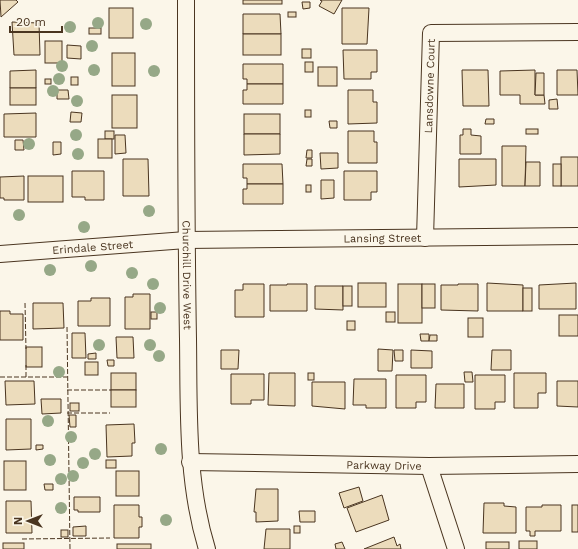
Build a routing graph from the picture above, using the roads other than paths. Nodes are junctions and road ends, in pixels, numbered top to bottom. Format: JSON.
{"nodes":[{"id":1,"x":186,"y":0,"type":"edge"},
{"id":2,"x":578,"y":32,"type":"edge"},
{"id":3,"x":578,"y":236,"type":"edge"},
{"id":4,"x":425,"y":238,"type":"junction"},
{"id":5,"x":186,"y":240,"type":"junction"},
{"id":6,"x":0,"y":254,"type":"edge"},
{"id":7,"x":190,"y":462,"type":"junction"},
{"id":8,"x":578,"y":464,"type":"edge"},
{"id":9,"x":429,"y":466,"type":"junction"},
{"id":10,"x":207,"y":549,"type":"edge"},
{"id":11,"x":456,"y":549,"type":"edge"}],
"edges":[{"from":1,"to":5,"type":"street","name":"Churchill Drive West"},
{"from":2,"to":4,"type":"street","name":"Lansdowne Court"},
{"from":3,"to":4,"type":"street","name":"Lansing Street"},
{"from":4,"to":5,"type":"street","name":"Lansing Street"},
{"from":5,"to":6,"type":"street","name":"Erindale Street"},
{"from":5,"to":7,"type":"street","name":"Churchill Drive West"},
{"from":7,"to":9,"type":"street","name":"Parkway Drive"},
{"from":7,"to":10,"type":"street","name":"Churchill Drive West"},
{"from":8,"to":9,"type":"street","name":"Parkway Drive"},
{"from":9,"to":11,"type":"street"}]}
